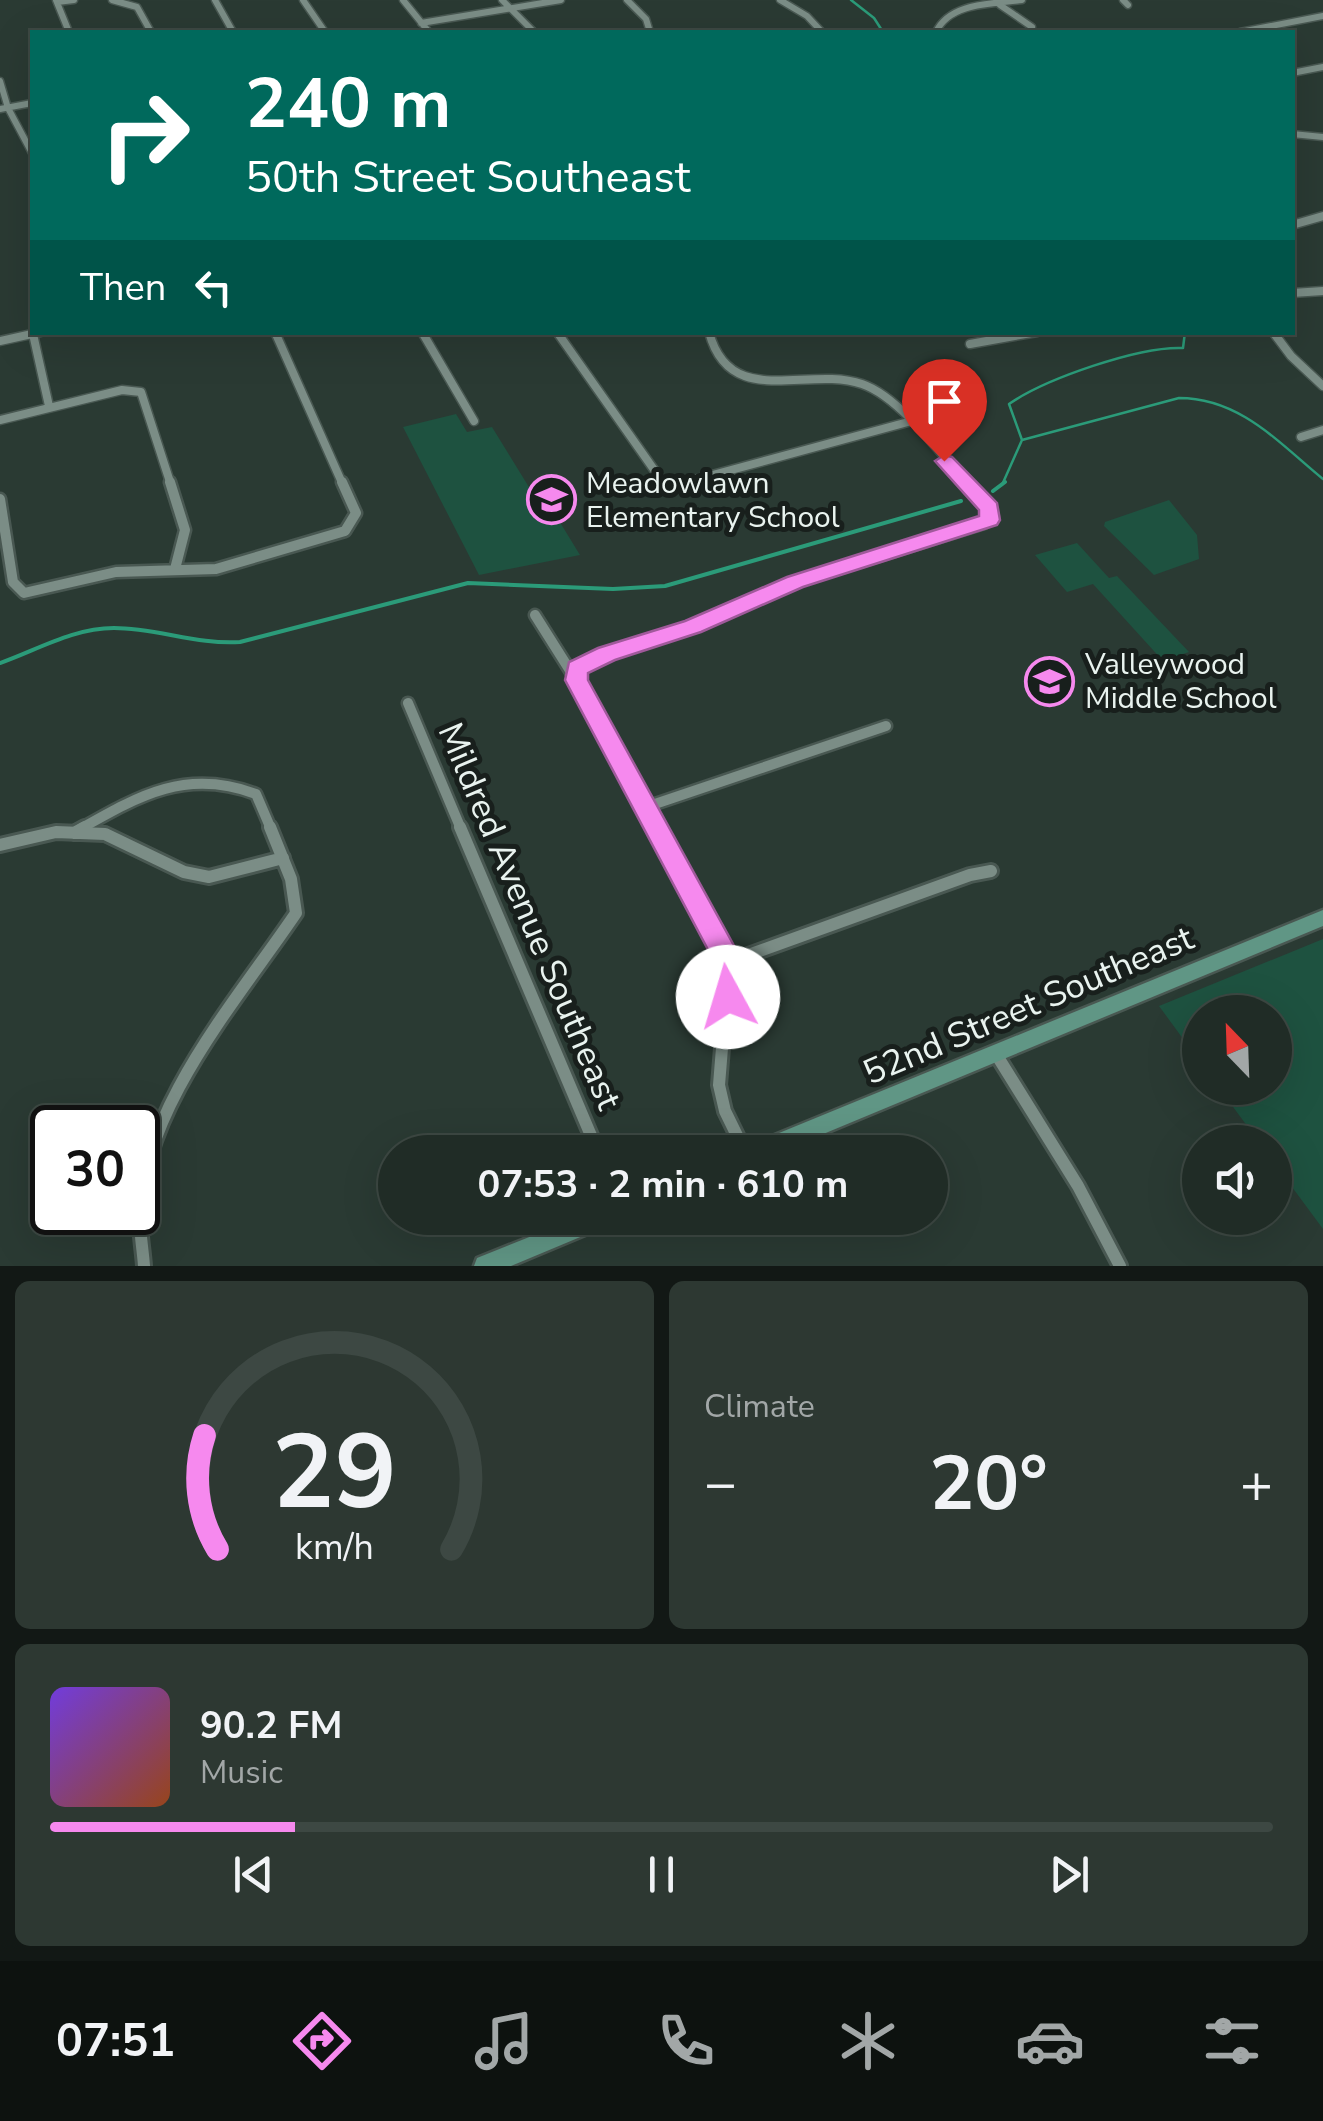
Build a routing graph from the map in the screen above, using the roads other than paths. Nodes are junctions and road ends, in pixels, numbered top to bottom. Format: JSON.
{"nodes":[{"id":1,"x":74,"y":0,"type":"edge"},
{"id":2,"x":112,"y":0,"type":"edge"},
{"id":3,"x":216,"y":0,"type":"edge"},
{"id":4,"x":304,"y":0,"type":"edge"},
{"id":5,"x":403,"y":0,"type":"edge"},
{"id":6,"x":502,"y":0,"type":"edge"},
{"id":7,"x":562,"y":0,"type":"edge"},
{"id":8,"x":627,"y":0,"type":"edge"},
{"id":9,"x":780,"y":0,"type":"edge"},
{"id":10,"x":1022,"y":0,"type":"edge"},
{"id":11,"x":56,"y":1,"type":"edge"},
{"id":12,"x":999,"y":4,"type":"junction"},
{"id":13,"x":509,"y":8,"type":"junction"},
{"id":14,"x":1323,"y":16,"type":"edge"},
{"id":15,"x":421,"y":23,"type":"junction"},
{"id":16,"x":1032,"y":27,"type":"dead end"},
{"id":17,"x":68,"y":30,"type":"edge"},
{"id":18,"x":150,"y":30,"type":"edge"},
{"id":19,"x":232,"y":30,"type":"edge"},
{"id":20,"x":324,"y":30,"type":"edge"},
{"id":21,"x":427,"y":30,"type":"edge"},
{"id":22,"x":532,"y":30,"type":"edge"},
{"id":23,"x":649,"y":30,"type":"edge"},
{"id":24,"x":820,"y":30,"type":"edge"},
{"id":25,"x":937,"y":30,"type":"edge"},
{"id":26,"x":1250,"y":30,"type":"edge"},
{"id":27,"x":1323,"y":67,"type":"edge"},
{"id":28,"x":1295,"y":72,"type":"edge"},
{"id":29,"x":0,"y":81,"type":"edge"},
{"id":30,"x":30,"y":103,"type":"edge"},
{"id":31,"x":4,"y":108,"type":"edge"},
{"id":32,"x":1295,"y":134,"type":"edge"},
{"id":33,"x":1323,"y":137,"type":"edge"},
{"id":34,"x":30,"y":149,"type":"edge"},
{"id":35,"x":1323,"y":216,"type":"edge"},
{"id":36,"x":1295,"y":224,"type":"edge"},
{"id":37,"x":1323,"y":291,"type":"edge"},
{"id":38,"x":1295,"y":292,"type":"edge"},
{"id":39,"x":30,"y":335,"type":"edge"},
{"id":40,"x":37,"y":335,"type":"edge"},
{"id":41,"x":277,"y":335,"type":"edge"},
{"id":42,"x":424,"y":335,"type":"edge"},
{"id":43,"x":560,"y":335,"type":"edge"},
{"id":44,"x":710,"y":335,"type":"edge"},
{"id":45,"x":1020,"y":335,"type":"edge"},
{"id":46,"x":1275,"y":335,"type":"edge"},
{"id":47,"x":0,"y":341,"type":"edge"},
{"id":48,"x":970,"y":344,"type":"dead end"},
{"id":49,"x":1323,"y":386,"type":"edge"},
{"id":50,"x":50,"y":406,"type":"junction"},
{"id":51,"x":0,"y":420,"type":"edge"},
{"id":52,"x":474,"y":420,"type":"dead end"},
{"id":53,"x":908,"y":422,"type":"junction"},
{"id":54,"x":1323,"y":430,"type":"edge"},
{"id":55,"x":1301,"y":437,"type":"dead end"},
{"id":56,"x":0,"y":499,"type":"edge"},
{"id":57,"x":175,"y":569,"type":"junction"},
{"id":58,"x":535,"y":615,"type":"dead end"},
{"id":59,"x":576,"y":680,"type":"junction"},
{"id":60,"x":408,"y":703,"type":"dead end"},
{"id":61,"x":886,"y":726,"type":"dead end"},
{"id":62,"x":646,"y":807,"type":"junction"},
{"id":63,"x":74,"y":832,"type":"junction"},
{"id":64,"x":0,"y":846,"type":"edge"},
{"id":65,"x":283,"y":858,"type":"junction"},
{"id":66,"x":991,"y":871,"type":"dead end"},
{"id":67,"x":1323,"y":918,"type":"edge"},
{"id":68,"x":729,"y":962,"type":"junction"},
{"id":69,"x":996,"y":1054,"type":"junction"},
{"id":70,"x":591,"y":1135,"type":"edge"},
{"id":71,"x":737,"y":1135,"type":"edge"},
{"id":72,"x":798,"y":1135,"type":"edge"},
{"id":73,"x":561,"y":1235,"type":"edge"},
{"id":74,"x":144,"y":1266,"type":"edge"},
{"id":75,"x":486,"y":1266,"type":"edge"},
{"id":76,"x":1120,"y":1266,"type":"edge"}],
"edges":[{"from":1,"to":11,"type":"street"},
{"from":2,"to":18,"type":"street"},
{"from":3,"to":19,"type":"street"},
{"from":4,"to":20,"type":"street"},
{"from":5,"to":15,"type":"street"},
{"from":6,"to":13,"type":"street"},
{"from":7,"to":13,"type":"street"},
{"from":8,"to":23,"type":"street"},
{"from":9,"to":24,"type":"street"},
{"from":10,"to":12,"type":"street"},
{"from":11,"to":17,"type":"street"},
{"from":12,"to":16,"type":"street"},
{"from":12,"to":25,"type":"street"},
{"from":13,"to":15,"type":"street"},
{"from":13,"to":22,"type":"street"},
{"from":14,"to":26,"type":"street"},
{"from":15,"to":21,"type":"street"},
{"from":27,"to":28,"type":"street"},
{"from":29,"to":31,"type":"street"},
{"from":30,"to":31,"type":"street"},
{"from":31,"to":34,"type":"street"},
{"from":32,"to":33,"type":"street"},
{"from":35,"to":36,"type":"street"},
{"from":37,"to":38,"type":"street"},
{"from":39,"to":47,"type":"street"},
{"from":40,"to":50,"type":"street"},
{"from":41,"to":57,"type":"street"},
{"from":42,"to":52,"type":"street"},
{"from":43,"to":53,"type":"street"},
{"from":44,"to":53,"type":"street"},
{"from":45,"to":48,"type":"street"},
{"from":46,"to":49,"type":"street"},
{"from":50,"to":51,"type":"street"},
{"from":50,"to":57,"type":"street"},
{"from":53,"to":59,"type":"street"},
{"from":54,"to":55,"type":"street"},
{"from":56,"to":57,"type":"street"},
{"from":58,"to":59,"type":"street"},
{"from":59,"to":62,"type":"street"},
{"from":60,"to":70,"type":"street","name":"Mildred Avenue Southeast"},
{"from":61,"to":62,"type":"street"},
{"from":62,"to":68,"type":"street"},
{"from":63,"to":64,"type":"street"},
{"from":63,"to":65,"type":"street"},
{"from":63,"to":65,"type":"street"},
{"from":65,"to":74,"type":"street"},
{"from":66,"to":68,"type":"street"},
{"from":67,"to":69,"type":"main road","name":"52nd Street Southeast"},
{"from":68,"to":71,"type":"street"},
{"from":69,"to":72,"type":"main road","name":"52nd Street Southeast"},
{"from":69,"to":76,"type":"street"},
{"from":73,"to":75,"type":"main road"}]}
